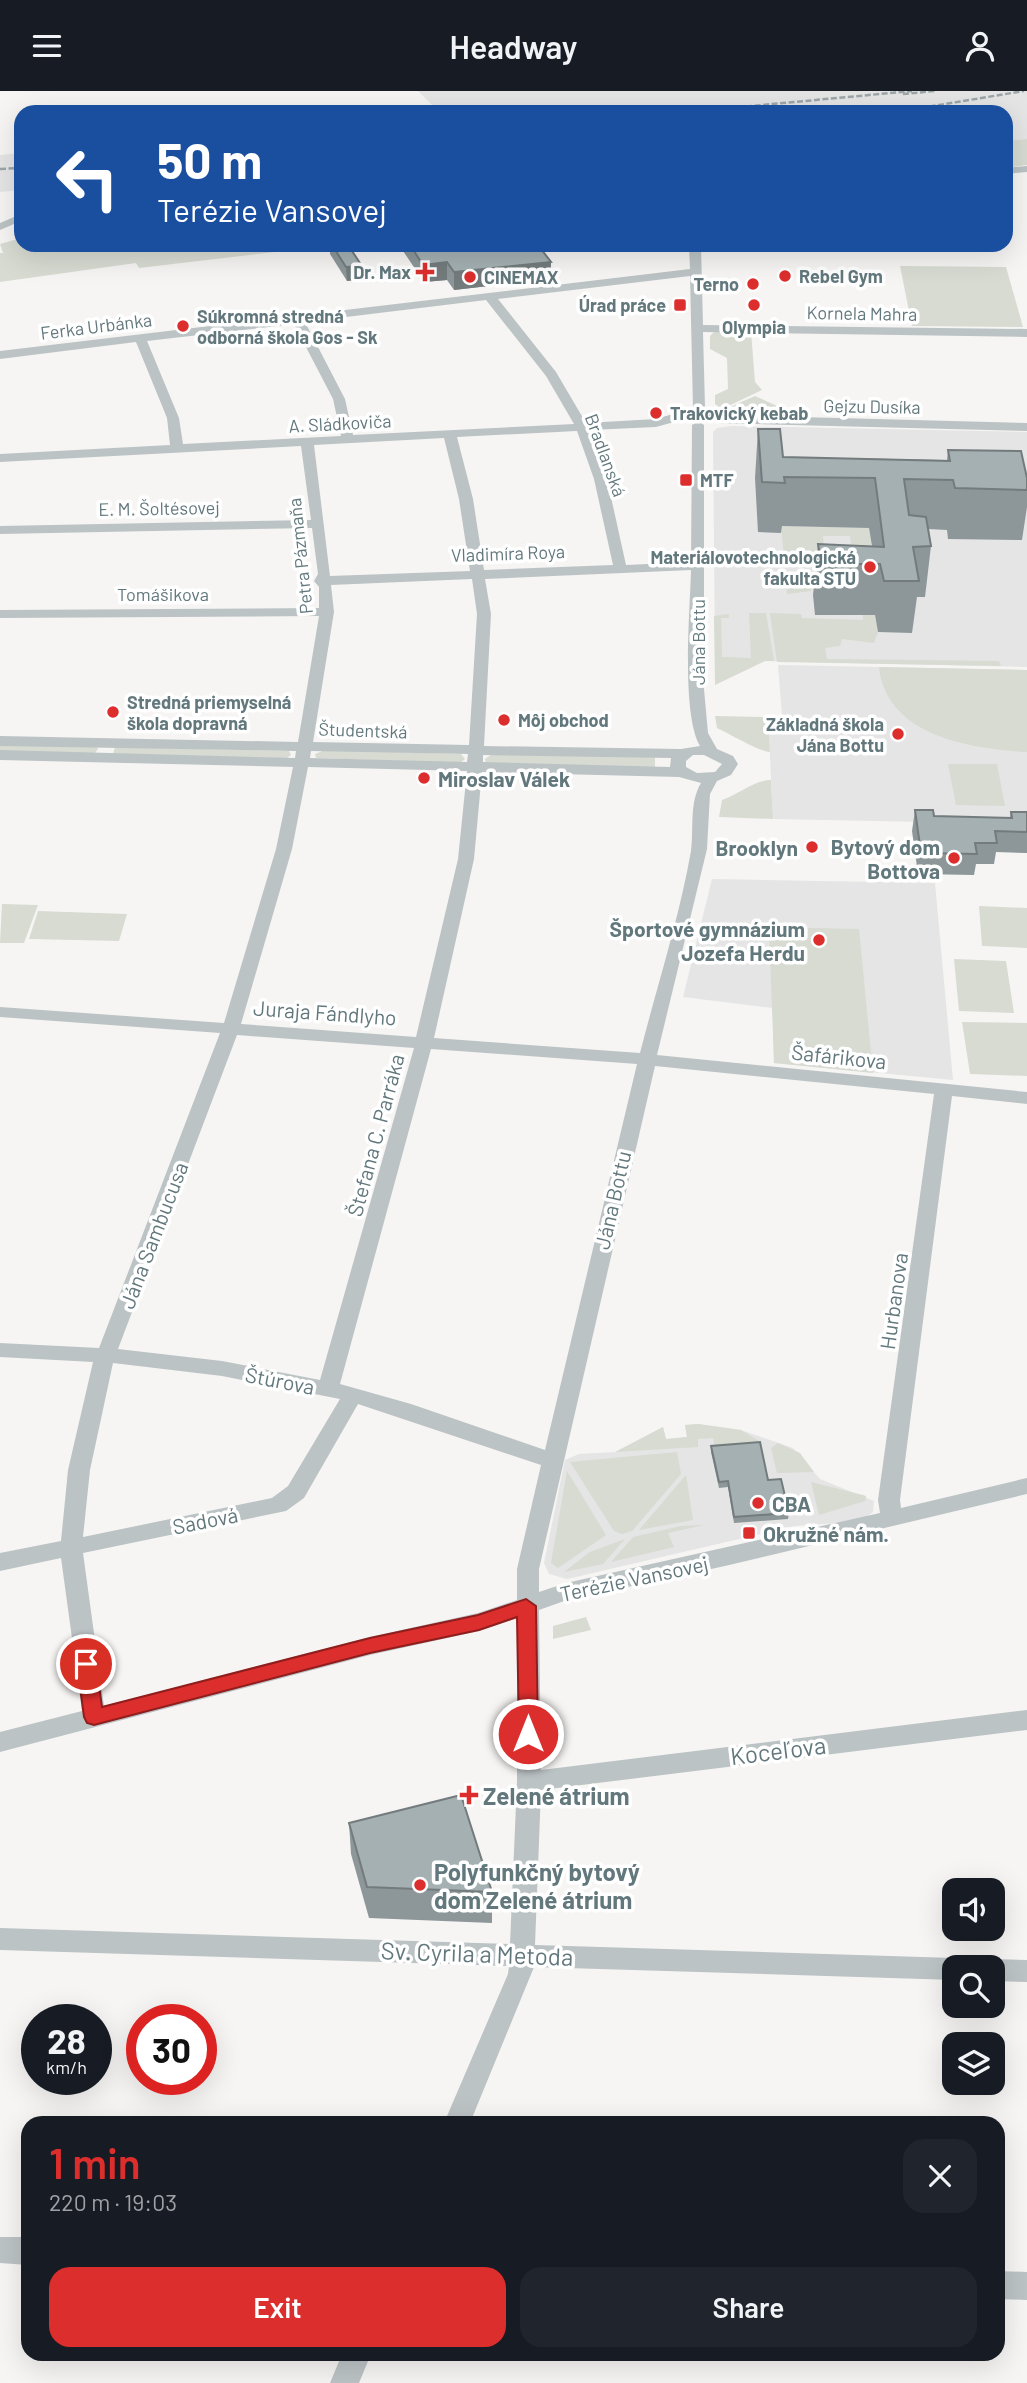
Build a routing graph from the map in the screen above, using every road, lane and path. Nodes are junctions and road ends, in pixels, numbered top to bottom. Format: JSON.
{"nodes":[{"id":1,"x":695,"y":252,"type":"edge"},
{"id":2,"x":696,"y":272,"type":"junction"},
{"id":3,"x":488,"y":295,"type":"junction"},
{"id":4,"x":297,"y":319,"type":"junction"},
{"id":5,"x":697,"y":328,"type":"junction"},
{"id":6,"x":1027,"y":333,"type":"edge"},
{"id":7,"x":140,"y":338,"type":"junction"},
{"id":8,"x":0,"y":355,"type":"edge"},
{"id":9,"x":699,"y":409,"type":"junction"},
{"id":10,"x":680,"y":417,"type":"junction"},
{"id":11,"x":717,"y":419,"type":"junction"},
{"id":12,"x":698,"y":425,"type":"junction"},
{"id":13,"x":1027,"y":426,"type":"edge"},
{"id":14,"x":581,"y":427,"type":"junction"},
{"id":15,"x":450,"y":435,"type":"junction"},
{"id":16,"x":348,"y":440,"type":"junction"},
{"id":17,"x":307,"y":443,"type":"junction"},
{"id":18,"x":177,"y":450,"type":"junction"},
{"id":19,"x":0,"y":458,"type":"edge"},
{"id":20,"x":318,"y":524,"type":"junction"},
{"id":21,"x":0,"y":530,"type":"edge"},
{"id":22,"x":698,"y":566,"type":"junction"},
{"id":23,"x":620,"y":568,"type":"junction"},
{"id":24,"x":479,"y":574,"type":"junction"},
{"id":25,"x":321,"y":581,"type":"junction"},
{"id":26,"x":327,"y":612,"type":"junction"},
{"id":27,"x":0,"y":614,"type":"edge"},
{"id":28,"x":310,"y":716,"type":"joint"},
{"id":29,"x":700,"y":733,"type":"junction"},
{"id":30,"x":0,"y":741,"type":"edge"},
{"id":31,"x":710,"y":750,"type":"junction"},
{"id":32,"x":687,"y":752,"type":"junction"},
{"id":33,"x":0,"y":755,"type":"edge"},
{"id":34,"x":304,"y":755,"type":"junction"},
{"id":35,"x":475,"y":759,"type":"junction"},
{"id":36,"x":687,"y":775,"type":"junction"},
{"id":37,"x":710,"y":778,"type":"junction"},
{"id":38,"x":702,"y":794,"type":"junction"},
{"id":39,"x":0,"y":1012,"type":"edge"},
{"id":40,"x":231,"y":1028,"type":"junction"},
{"id":41,"x":424,"y":1042,"type":"junction"},
{"id":42,"x":646,"y":1060,"type":"junction"},
{"id":43,"x":944,"y":1089,"type":"junction"},
{"id":44,"x":1027,"y":1098,"type":"edge"},
{"id":45,"x":0,"y":1350,"type":"edge"},
{"id":46,"x":107,"y":1354,"type":"junction"},
{"id":47,"x":328,"y":1389,"type":"junction"},
{"id":48,"x":353,"y":1395,"type":"junction"},
{"id":49,"x":551,"y":1460,"type":"junction"},
{"id":50,"x":1027,"y":1486,"type":"edge"},
{"id":51,"x":892,"y":1518,"type":"junction"},
{"id":52,"x":71,"y":1548,"type":"junction"},
{"id":53,"x":0,"y":1562,"type":"edge"},
{"id":54,"x":526,"y":1606,"type":"junction"},
{"id":55,"x":94,"y":1717,"type":"junction"},
{"id":56,"x":1027,"y":1720,"type":"edge"},
{"id":57,"x":0,"y":1742,"type":"edge"},
{"id":58,"x":529,"y":1781,"type":"junction"},
{"id":59,"x":0,"y":1939,"type":"edge"},
{"id":60,"x":523,"y":1954,"type":"junction"},
{"id":61,"x":942,"y":1969,"type":"edge"},
{"id":62,"x":1005,"y":1970,"type":"edge"},
{"id":63,"x":1027,"y":1971,"type":"edge"},
{"id":64,"x":460,"y":2116,"type":"edge"},
{"id":65,"x":0,"y":2250,"type":"edge"},
{"id":66,"x":21,"y":2251,"type":"edge"},
{"id":67,"x":1005,"y":2284,"type":"edge"},
{"id":68,"x":1027,"y":2286,"type":"edge"},
{"id":69,"x":354,"y":2361,"type":"edge"},
{"id":70,"x":344,"y":2383,"type":"edge"}],
"edges":[{"from":1,"to":2,"type":"street"},
{"from":2,"to":3,"type":"street","name":"Ferka Urbánka"},
{"from":2,"to":5,"type":"street"},
{"from":3,"to":4,"type":"street","name":"Ferka Urbánka"},
{"from":3,"to":14,"type":"street","name":"Bradlanská"},
{"from":4,"to":7,"type":"street","name":"Ferka Urbánka"},
{"from":4,"to":16,"type":"street"},
{"from":5,"to":6,"type":"street","name":"Kornela Mahra"},
{"from":5,"to":9,"type":"street"},
{"from":7,"to":8,"type":"street","name":"Ferka Urbánka"},
{"from":7,"to":18,"type":"street"},
{"from":9,"to":10,"type":"street","name":"A. Sládkoviča"},
{"from":9,"to":11,"type":"street"},
{"from":10,"to":12,"type":"street"},
{"from":10,"to":14,"type":"street","name":"A. Sládkoviča"},
{"from":11,"to":12,"type":"street"},
{"from":11,"to":13,"type":"street","name":"Gejzu Dusíka"},
{"from":12,"to":22,"type":"street","name":"Jána Bottu"},
{"from":14,"to":15,"type":"street","name":"A. Sládkoviča"},
{"from":14,"to":23,"type":"street","name":"Bradlanská"},
{"from":15,"to":16,"type":"street","name":"A. Sládkoviča"},
{"from":15,"to":24,"type":"street","name":"Štefana C. Parráka"},
{"from":16,"to":17,"type":"street","name":"A. Sládkoviča"},
{"from":17,"to":18,"type":"street","name":"A. Sládkoviča"},
{"from":17,"to":20,"type":"street","name":"Petra Pázmaňa"},
{"from":18,"to":19,"type":"street","name":"A. Sládkoviča"},
{"from":20,"to":21,"type":"street","name":"E. M. Šoltésovej"},
{"from":20,"to":25,"type":"street","name":"Petra Pázmaňa"},
{"from":22,"to":23,"type":"street","name":"Vladimíra Roya"},
{"from":22,"to":29,"type":"street","name":"Jána Bottu"},
{"from":23,"to":24,"type":"street","name":"Vladimíra Roya"},
{"from":24,"to":25,"type":"street","name":"Vladimíra Roya"},
{"from":24,"to":35,"type":"street","name":"Štefana C. Parráka"},
{"from":25,"to":26,"type":"street","name":"Petra Pázmaňa"},
{"from":26,"to":27,"type":"street","name":"Tomášikova"},
{"from":26,"to":28,"type":"street","name":"Petra Pázmaňa"},
{"from":28,"to":34,"type":"street","name":"Petra Pázmaňa"},
{"from":29,"to":31,"type":"street","name":"Jána Bottu"},
{"from":29,"to":32,"type":"street","name":"Jána Bottu"},
{"from":30,"to":34,"type":"street","name":"Študentská"},
{"from":31,"to":32,"type":"street"},
{"from":31,"to":37,"type":"street","name":"Jána Bottu"},
{"from":32,"to":35,"type":"street","name":"Študentská"},
{"from":32,"to":36,"type":"street","name":"Jána Bottu"},
{"from":33,"to":34,"type":"street","name":"Študentská"},
{"from":34,"to":35,"type":"street","name":"Študentská"},
{"from":34,"to":40,"type":"street","name":"Jána Sambucusa"},
{"from":35,"to":36,"type":"street","name":"Študentská"},
{"from":35,"to":41,"type":"street","name":"Štefana C. Parráka"},
{"from":36,"to":37,"type":"street"},
{"from":36,"to":38,"type":"street"},
{"from":37,"to":38,"type":"street","name":"Jána Bottu"},
{"from":38,"to":42,"type":"street","name":"Jána Bottu"},
{"from":39,"to":40,"type":"street","name":"Juraja Fándlyho"},
{"from":40,"to":41,"type":"street","name":"Juraja Fándlyho"},
{"from":40,"to":46,"type":"street","name":"Jána Sambucusa"},
{"from":41,"to":42,"type":"street","name":"Juraja Fándlyho"},
{"from":41,"to":47,"type":"street","name":"Štefana C. Parráka"},
{"from":42,"to":43,"type":"street","name":"Šafárikova"},
{"from":42,"to":49,"type":"street","name":"Jána Bottu"},
{"from":43,"to":44,"type":"street","name":"Šafárikova"},
{"from":43,"to":51,"type":"street","name":"Hurbanova"},
{"from":45,"to":46,"type":"street","name":"Štúrova"},
{"from":46,"to":47,"type":"street","name":"Štúrova"},
{"from":46,"to":52,"type":"street","name":"Jána Sambucusa"},
{"from":47,"to":48,"type":"street","name":"Štúrova"},
{"from":48,"to":49,"type":"street","name":"Štúrova"},
{"from":48,"to":52,"type":"street","name":"Sadová"},
{"from":49,"to":54,"type":"street","name":"Jána Bottu"},
{"from":50,"to":51,"type":"street","name":"Terézie Vansovej"},
{"from":51,"to":54,"type":"street","name":"Terézie Vansovej"},
{"from":52,"to":53,"type":"street","name":"Sadová"},
{"from":52,"to":55,"type":"street","name":"Jána Sambucusa"},
{"from":54,"to":55,"type":"street","name":"Terézie Vansovej"},
{"from":54,"to":58,"type":"street","name":"Jána Bottu"},
{"from":55,"to":57,"type":"street","name":"Terézie Vansovej"},
{"from":56,"to":58,"type":"street","name":"Koceľova"},
{"from":58,"to":60,"type":"street","name":"Jána Bottu"},
{"from":59,"to":60,"type":"street","name":"Sv. Cyrila a Metoda"},
{"from":60,"to":61,"type":"street","name":"Sv. Cyrila a Metoda"},
{"from":60,"to":64,"type":"street","name":"Jána Bottu"},
{"from":62,"to":63,"type":"street"},
{"from":65,"to":66,"type":"street"},
{"from":67,"to":68,"type":"street"},
{"from":69,"to":70,"type":"street"}]}
